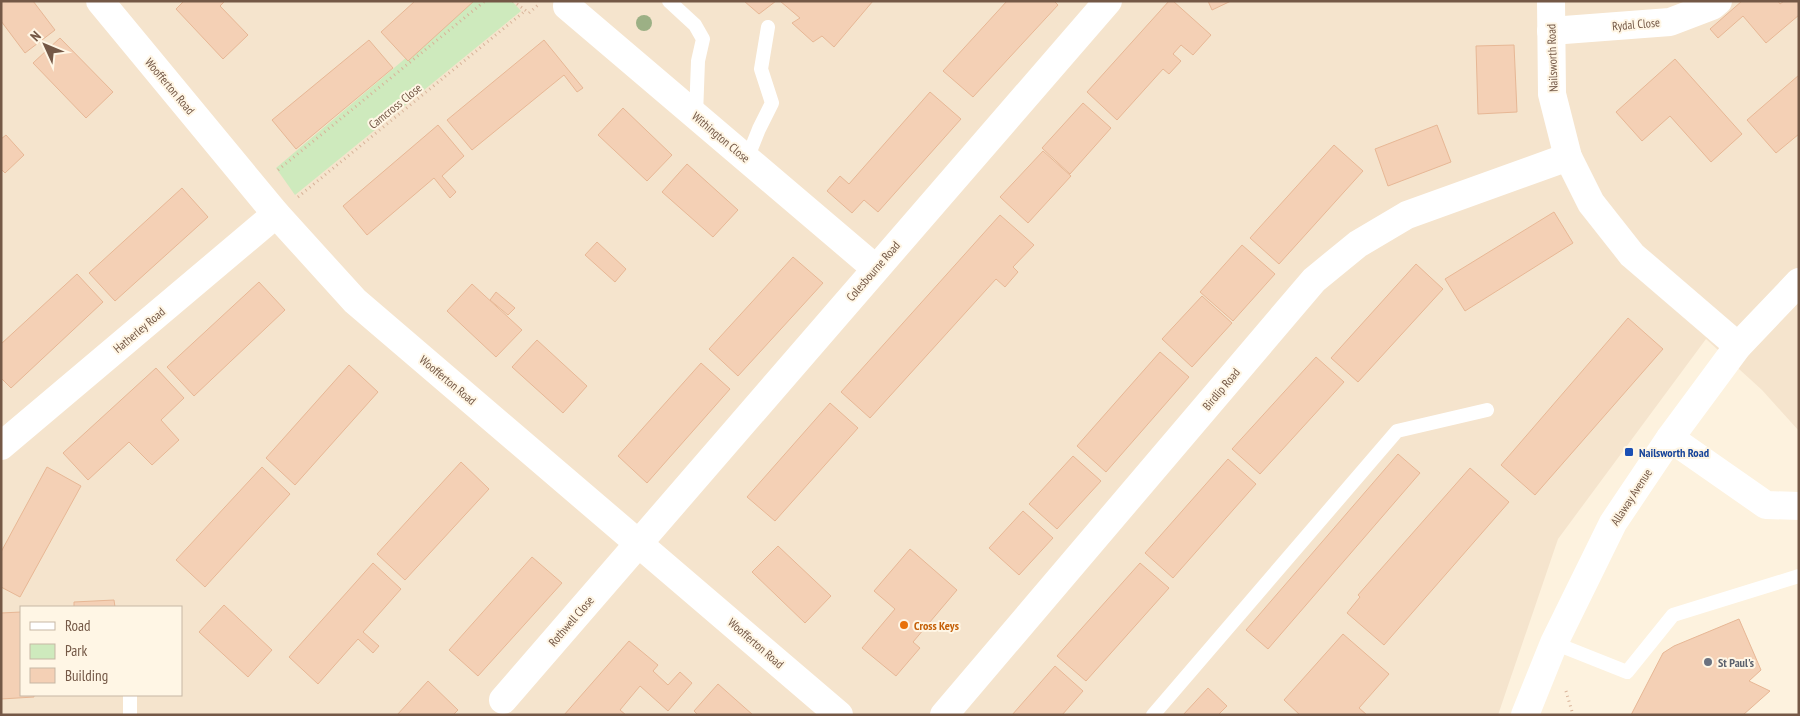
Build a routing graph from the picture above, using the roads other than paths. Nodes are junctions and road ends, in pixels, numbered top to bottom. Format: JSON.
{"nodes":[{"id":1,"x":100,"y":1,"type":"edge"},
{"id":2,"x":669,"y":1,"type":"edge"},
{"id":3,"x":1108,"y":1,"type":"edge"},
{"id":4,"x":1551,"y":1,"type":"edge"},
{"id":5,"x":1718,"y":1,"type":"edge"},
{"id":6,"x":554,"y":4,"type":"edge"},
{"id":7,"x":768,"y":27,"type":"dead end"},
{"id":8,"x":1551,"y":31,"type":"junction"},
{"id":9,"x":696,"y":116,"type":"junction"},
{"id":10,"x":1568,"y":157,"type":"junction"},
{"id":11,"x":747,"y":159,"type":"junction"},
{"id":12,"x":276,"y":214,"type":"junction"},
{"id":13,"x":875,"y":268,"type":"junction"},
{"id":14,"x":1799,"y":282,"type":"edge"},
{"id":15,"x":1738,"y":346,"type":"junction"},
{"id":16,"x":1486,"y":410,"type":"dead end"},
{"id":17,"x":1670,"y":438,"type":"junction"},
{"id":18,"x":1,"y":446,"type":"edge"},
{"id":19,"x":1799,"y":506,"type":"edge"},
{"id":20,"x":639,"y":542,"type":"junction"},
{"id":21,"x":1799,"y":576,"type":"edge"},
{"id":22,"x":1554,"y":643,"type":"junction"},
{"id":23,"x":130,"y":696,"type":"edge"},
{"id":24,"x":503,"y":700,"type":"dead end"},
{"id":25,"x":130,"y":715,"type":"edge"},
{"id":26,"x":839,"y":715,"type":"edge"},
{"id":27,"x":944,"y":715,"type":"edge"},
{"id":28,"x":1153,"y":715,"type":"edge"},
{"id":29,"x":1525,"y":715,"type":"edge"}],
"edges":[{"from":1,"to":12,"type":"street","name":"Woofferton Road"},
{"from":2,"to":9,"type":"lane"},
{"from":3,"to":13,"type":"street","name":"Colesbourne Road"},
{"from":4,"to":8,"type":"street","name":"Nailsworth Road"},
{"from":5,"to":8,"type":"street","name":"Rydal Close"},
{"from":6,"to":9,"type":"street","name":"Withington Close"},
{"from":7,"to":11,"type":"lane"},
{"from":8,"to":10,"type":"street","name":"Nailsworth Road"},
{"from":9,"to":11,"type":"street","name":"Withington Close"},
{"from":10,"to":15,"type":"street","name":"Nailsworth Road"},
{"from":10,"to":27,"type":"street","name":"Birdlip Road"},
{"from":11,"to":13,"type":"street","name":"Withington Close"},
{"from":12,"to":18,"type":"street","name":"Hatherley Road"},
{"from":12,"to":20,"type":"street","name":"Woofferton Road"},
{"from":13,"to":20,"type":"street","name":"Colesbourne Road"},
{"from":14,"to":15,"type":"street","name":"Allaway Avenue"},
{"from":15,"to":17,"type":"street","name":"Allaway Avenue"},
{"from":16,"to":28,"type":"lane"},
{"from":17,"to":19,"type":"street"},
{"from":17,"to":22,"type":"street","name":"Allaway Avenue"},
{"from":20,"to":24,"type":"street","name":"Rothwell Close"},
{"from":20,"to":26,"type":"street","name":"Woofferton Road"},
{"from":21,"to":22,"type":"lane"},
{"from":22,"to":29,"type":"street","name":"Allaway Avenue"},
{"from":23,"to":25,"type":"lane"}]}
